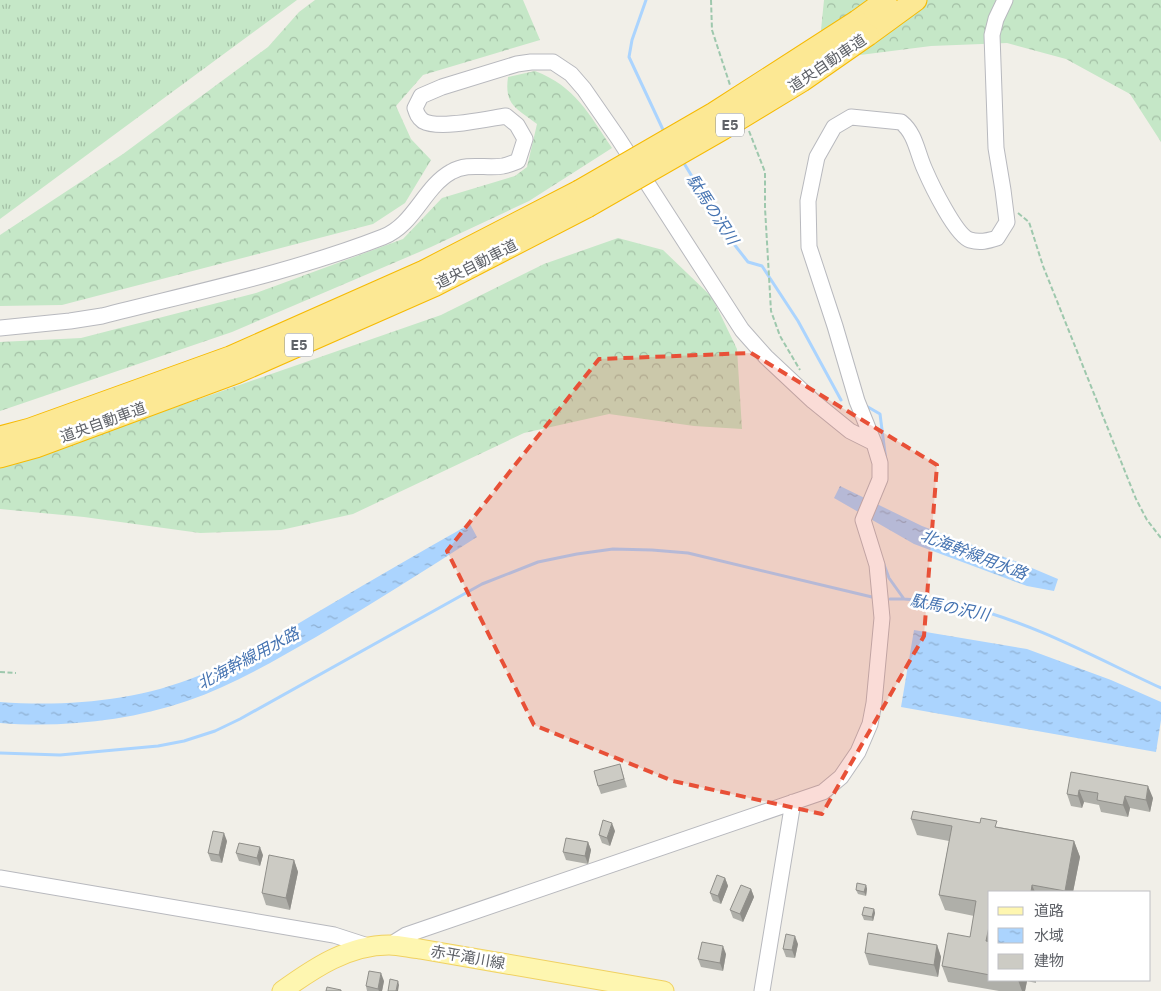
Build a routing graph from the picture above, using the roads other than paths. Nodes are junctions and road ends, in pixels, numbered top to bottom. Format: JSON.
{"nodes":[{"id":1,"x":886,"y":0,"type":"edge"},
{"id":2,"x":916,"y":0,"type":"edge"},
{"id":3,"x":1006,"y":0,"type":"edge"},
{"id":4,"x":862,"y":28,"type":"junction"},
{"id":5,"x":583,"y":199,"type":"junction"},
{"id":6,"x":0,"y":328,"type":"edge"},
{"id":7,"x":0,"y":437,"type":"edge"},
{"id":8,"x":874,"y":443,"type":"junction"},
{"id":9,"x":0,"y":457,"type":"edge"},
{"id":10,"x":793,"y":802,"type":"junction"},
{"id":11,"x":0,"y":878,"type":"edge"},
{"id":12,"x":380,"y":946,"type":"junction"},
{"id":13,"x":282,"y":991,"type":"edge"},
{"id":14,"x":664,"y":991,"type":"edge"},
{"id":15,"x":762,"y":991,"type":"edge"}],
"edges":[{"from":1,"to":4,"type":"highway","name":"道央自動車道","number":"E5"},
{"from":2,"to":4,"type":"highway","name":"道央自動車道","number":"E5"},
{"from":3,"to":8,"type":"street"},
{"from":4,"to":5,"type":"highway","name":"道央自動車道","number":"E5","bridge":true},
{"from":5,"to":7,"type":"highway","name":"道央自動車道","number":"E5"},
{"from":5,"to":9,"type":"highway","name":"道央自動車道","number":"E5"},
{"from":6,"to":8,"type":"street"},
{"from":8,"to":10,"type":"street"},
{"from":10,"to":12,"type":"street"},
{"from":10,"to":15,"type":"street"},
{"from":11,"to":12,"type":"street"},
{"from":12,"to":13,"type":"main road","name":"赤平滝川線"},
{"from":12,"to":14,"type":"main road","name":"赤平滝川線"}]}
